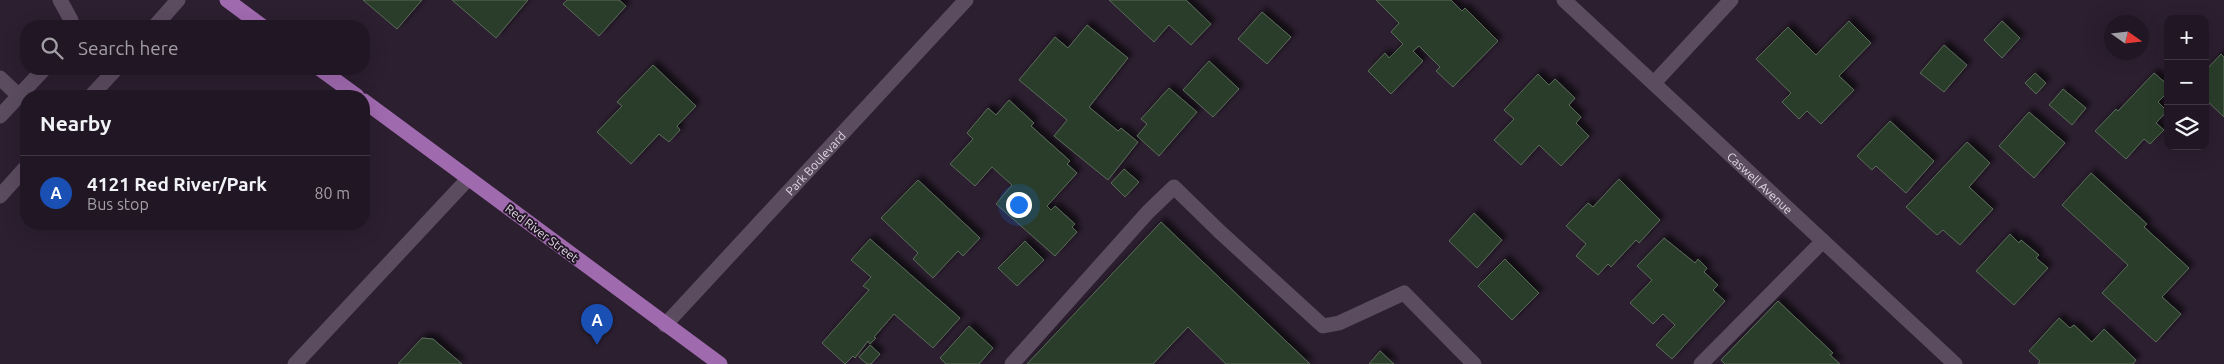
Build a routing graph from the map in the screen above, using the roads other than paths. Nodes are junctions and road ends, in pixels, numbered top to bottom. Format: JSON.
{"nodes":[{"id":1,"x":60,"y":0,"type":"edge"},
{"id":2,"x":178,"y":0,"type":"edge"},
{"id":3,"x":227,"y":0,"type":"edge"},
{"id":4,"x":966,"y":0,"type":"edge"},
{"id":5,"x":1564,"y":0,"type":"edge"},
{"id":6,"x":1731,"y":0,"type":"edge"},
{"id":7,"x":71,"y":20,"type":"edge"},
{"id":8,"x":160,"y":20,"type":"edge"},
{"id":9,"x":254,"y":20,"type":"edge"},
{"id":10,"x":38,"y":75,"type":"edge"},
{"id":11,"x":110,"y":75,"type":"edge"},
{"id":12,"x":328,"y":75,"type":"edge"},
{"id":13,"x":0,"y":78,"type":"edge"},
{"id":14,"x":1654,"y":84,"type":"junction"},
{"id":15,"x":25,"y":90,"type":"edge"},
{"id":16,"x":97,"y":90,"type":"edge"},
{"id":17,"x":349,"y":90,"type":"edge"},
{"id":18,"x":19,"y":96,"type":"joint"},
{"id":19,"x":370,"y":106,"type":"edge"},
{"id":20,"x":0,"y":116,"type":"edge"},
{"id":21,"x":20,"y":174,"type":"edge"},
{"id":22,"x":468,"y":179,"type":"junction"},
{"id":23,"x":0,"y":196,"type":"edge"},
{"id":24,"x":1823,"y":241,"type":"junction"},
{"id":25,"x":665,"y":325,"type":"junction"},
{"id":26,"x":296,"y":364,"type":"edge"},
{"id":27,"x":720,"y":364,"type":"edge"},
{"id":28,"x":1012,"y":364,"type":"edge"},
{"id":29,"x":1474,"y":364,"type":"edge"},
{"id":30,"x":1701,"y":364,"type":"edge"},
{"id":31,"x":1955,"y":364,"type":"edge"}],
"edges":[{"from":1,"to":7,"type":"street"},
{"from":2,"to":8,"type":"street"},
{"from":3,"to":9,"type":"main road"},
{"from":4,"to":25,"type":"street","name":"Park Boulevard"},
{"from":5,"to":14,"type":"street","name":"Caswell Avenue"},
{"from":6,"to":14,"type":"street"},
{"from":10,"to":15,"type":"street"},
{"from":11,"to":16,"type":"street"},
{"from":12,"to":17,"type":"main road"},
{"from":13,"to":18,"type":"street"},
{"from":14,"to":24,"type":"street","name":"Caswell Avenue"},
{"from":18,"to":20,"type":"street"},
{"from":19,"to":22,"type":"main road","name":"Red River Street"},
{"from":21,"to":23,"type":"street"},
{"from":22,"to":25,"type":"main road","name":"Red River Street"},
{"from":22,"to":26,"type":"street"},
{"from":24,"to":30,"type":"street"},
{"from":24,"to":31,"type":"street","name":"Caswell Avenue"},
{"from":25,"to":27,"type":"main road","name":"Red River Street"},
{"from":28,"to":29,"type":"street"}]}
